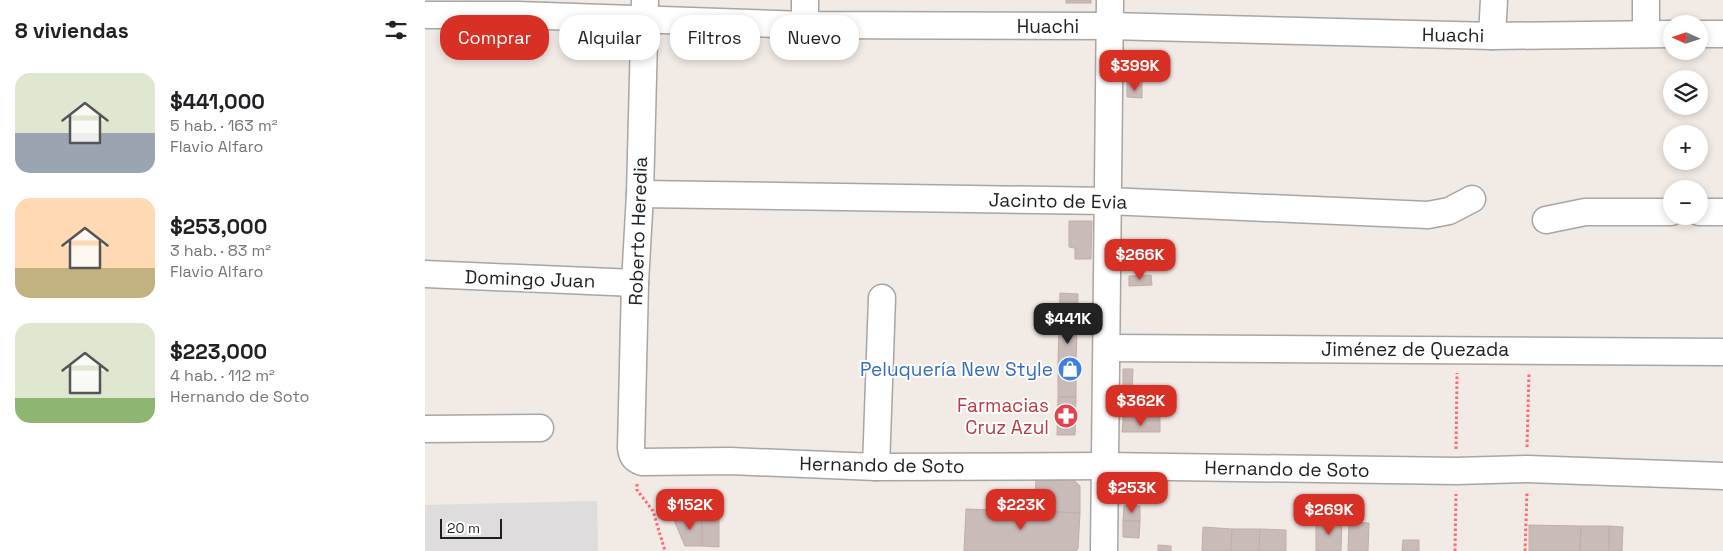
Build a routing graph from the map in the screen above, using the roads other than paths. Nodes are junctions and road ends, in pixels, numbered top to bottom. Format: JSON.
{"nodes":[{"id":1,"x":1110,"y":0,"type":"edge"},
{"id":2,"x":1494,"y":0,"type":"edge"},
{"id":3,"x":1647,"y":0,"type":"edge"},
{"id":4,"x":515,"y":7,"type":"edge"},
{"id":5,"x":645,"y":10,"type":"edge"},
{"id":6,"x":805,"y":13,"type":"edge"},
{"id":7,"x":425,"y":15,"type":"edge"},
{"id":8,"x":1110,"y":26,"type":"junction"},
{"id":9,"x":1659,"y":34,"type":"edge"},
{"id":10,"x":1708,"y":34,"type":"edge"},
{"id":11,"x":1723,"y":34,"type":"edge"},
{"id":12,"x":1492,"y":36,"type":"junction"},
{"id":13,"x":640,"y":194,"type":"junction"},
{"id":14,"x":1472,"y":199,"type":"dead end"},
{"id":15,"x":1108,"y":201,"type":"junction"},
{"id":16,"x":1663,"y":212,"type":"edge"},
{"id":17,"x":1708,"y":212,"type":"edge"},
{"id":18,"x":1723,"y":212,"type":"edge"},
{"id":19,"x":1546,"y":220,"type":"dead end"},
{"id":20,"x":425,"y":274,"type":"edge"},
{"id":21,"x":635,"y":283,"type":"junction"},
{"id":22,"x":882,"y":298,"type":"dead end"},
{"id":23,"x":1107,"y":348,"type":"junction"},
{"id":24,"x":1723,"y":352,"type":"edge"},
{"id":25,"x":425,"y":428,"type":"edge"},
{"id":26,"x":540,"y":428,"type":"dead end"},
{"id":27,"x":639,"y":461,"type":"joint"},
{"id":28,"x":1105,"y":466,"type":"junction"},
{"id":29,"x":876,"y":467,"type":"junction"},
{"id":30,"x":1723,"y":476,"type":"edge"},
{"id":31,"x":1104,"y":551,"type":"edge"}],
"edges":[{"from":1,"to":8,"type":"street"},
{"from":2,"to":12,"type":"street"},
{"from":3,"to":9,"type":"street"},
{"from":4,"to":5,"type":"street","name":"Huachi"},
{"from":4,"to":7,"type":"street","name":"Huachi"},
{"from":5,"to":6,"type":"street","name":"Huachi"},
{"from":5,"to":13,"type":"street","name":"Roberto Heredia"},
{"from":6,"to":8,"type":"street","name":"Huachi"},
{"from":8,"to":12,"type":"street","name":"Huachi"},
{"from":8,"to":15,"type":"street"},
{"from":9,"to":12,"type":"street","name":"Huachi"},
{"from":10,"to":11,"type":"street"},
{"from":13,"to":15,"type":"street","name":"Jacinto de Evia"},
{"from":13,"to":21,"type":"street","name":"Roberto Heredia"},
{"from":14,"to":15,"type":"street","name":"Jacinto de Evia"},
{"from":15,"to":23,"type":"street"},
{"from":16,"to":19,"type":"street"},
{"from":17,"to":18,"type":"street"},
{"from":20,"to":21,"type":"street","name":"Domingo Juan"},
{"from":21,"to":27,"type":"street","name":"Roberto Heredia"},
{"from":22,"to":29,"type":"street"},
{"from":23,"to":24,"type":"street","name":"Jiménez de Quezada"},
{"from":23,"to":28,"type":"street"},
{"from":25,"to":26,"type":"street"},
{"from":27,"to":29,"type":"street","name":"Hernando de Soto"},
{"from":28,"to":29,"type":"street","name":"Hernando de Soto"},
{"from":28,"to":30,"type":"street","name":"Hernando de Soto"},
{"from":28,"to":31,"type":"street"}]}
